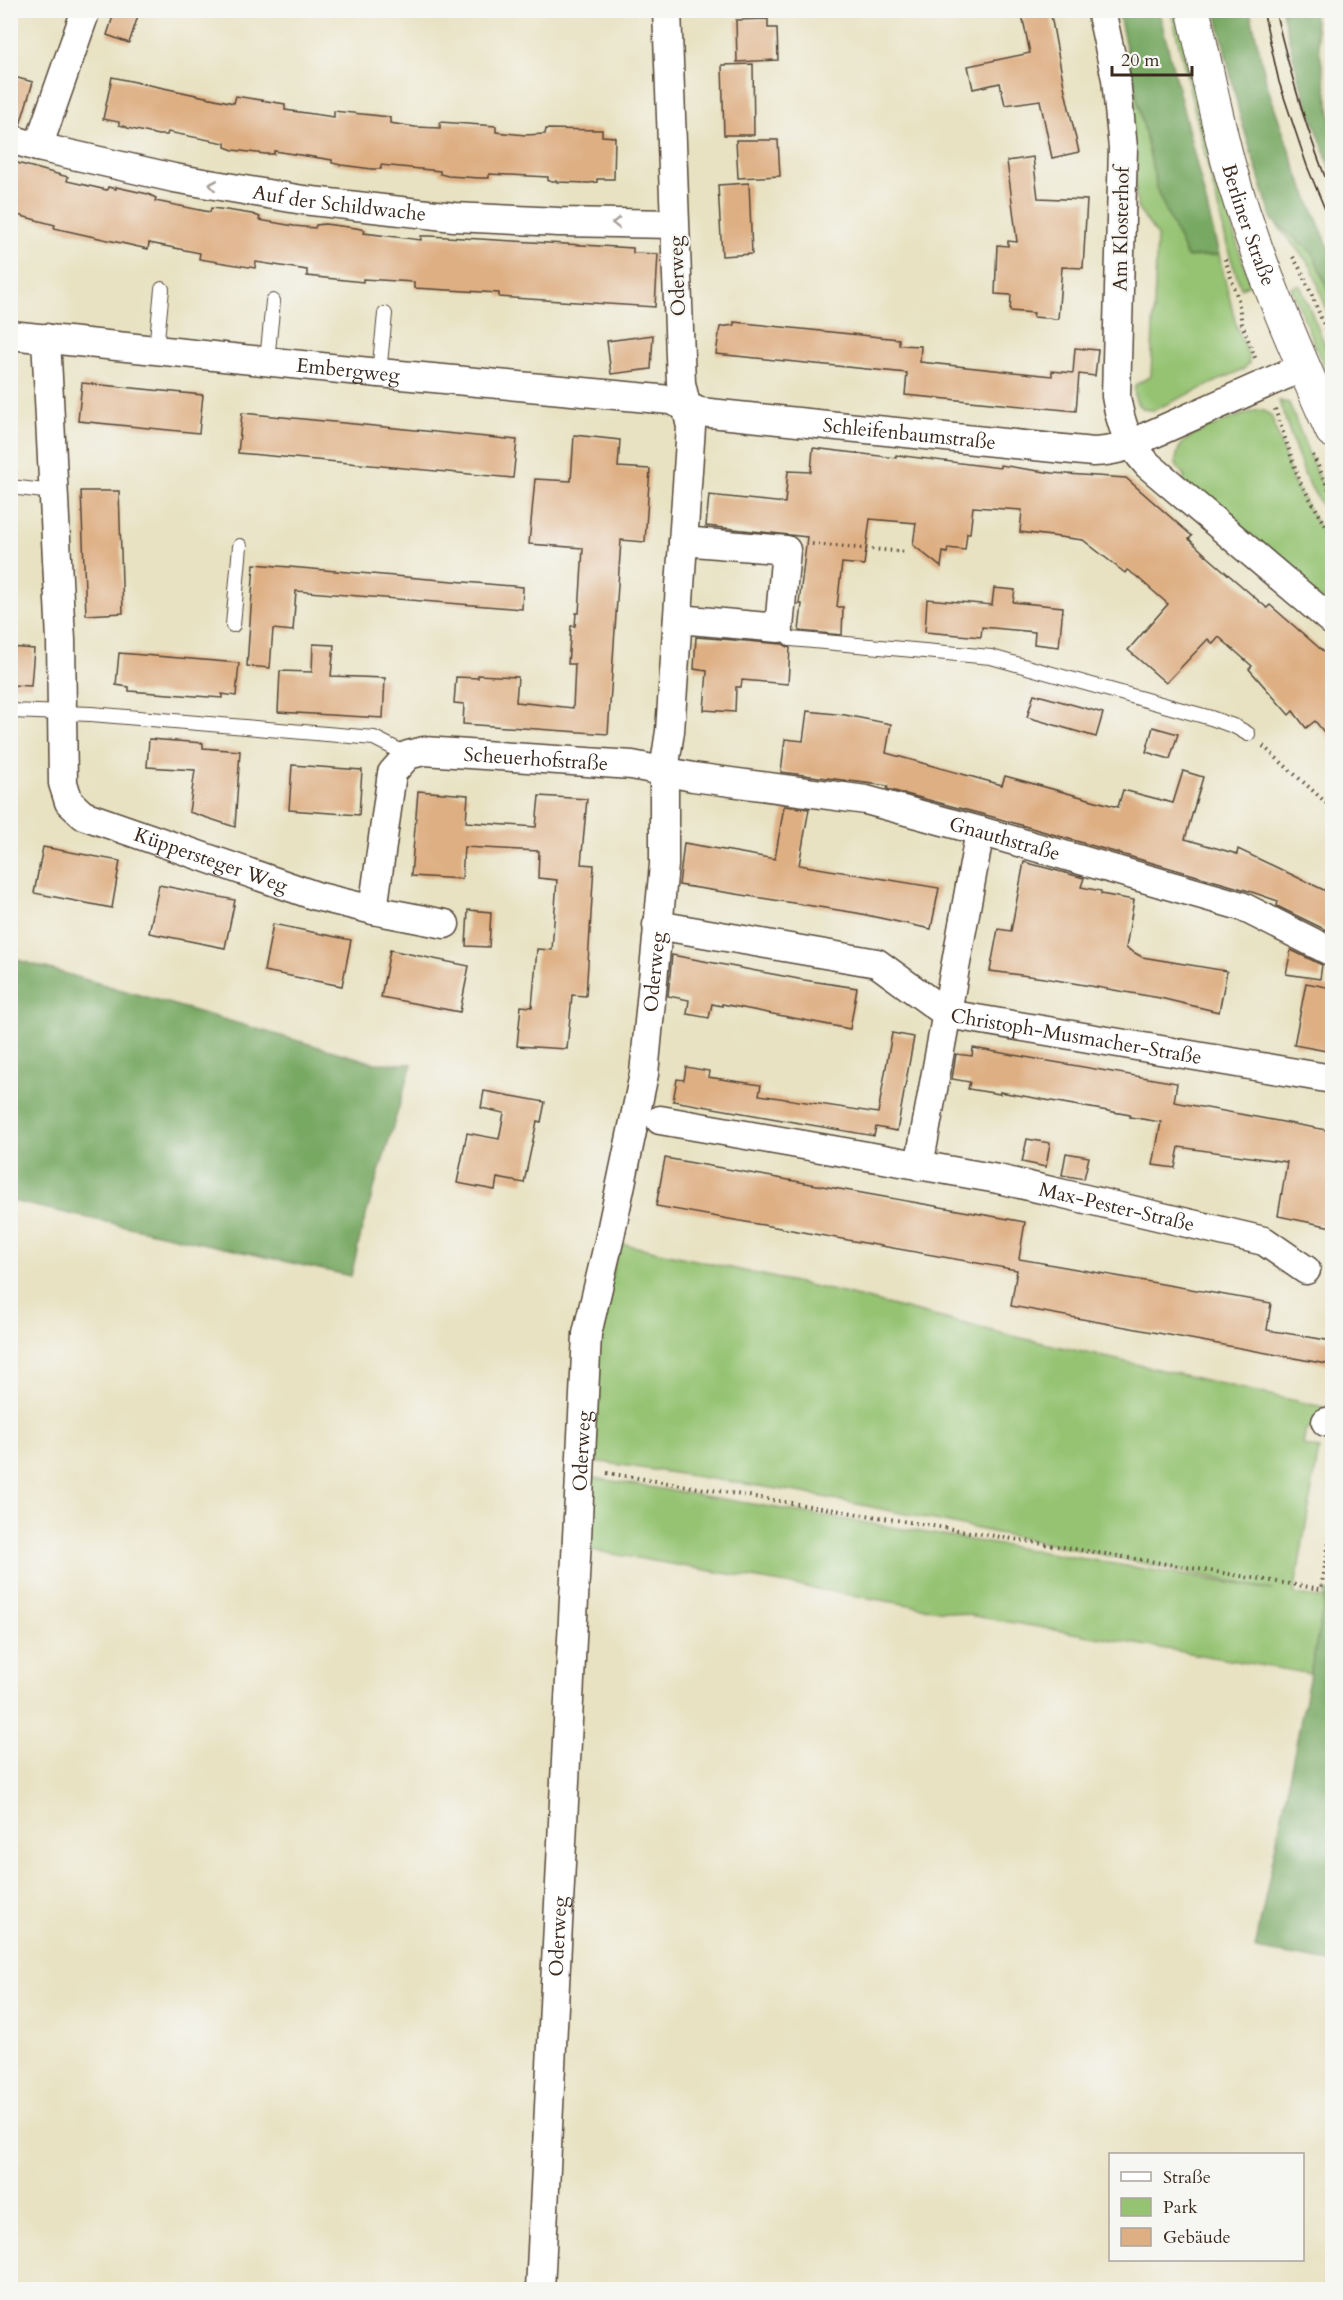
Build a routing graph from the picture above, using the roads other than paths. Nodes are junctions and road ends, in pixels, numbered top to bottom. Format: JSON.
{"nodes":[{"id":1,"x":86,"y":10,"type":"edge"},
{"id":2,"x":667,"y":10,"type":"edge"},
{"id":3,"x":1101,"y":10,"type":"edge"},
{"id":4,"x":1193,"y":10,"type":"edge"},
{"id":5,"x":10,"y":139,"type":"edge"},
{"id":6,"x":38,"y":147,"type":"junction"},
{"id":7,"x":674,"y":224,"type":"junction"},
{"id":8,"x":162,"y":289,"type":"dead end"},
{"id":9,"x":273,"y":301,"type":"dead end"},
{"id":10,"x":385,"y":314,"type":"dead end"},
{"id":11,"x":10,"y":335,"type":"edge"},
{"id":12,"x":46,"y":338,"type":"junction"},
{"id":13,"x":156,"y":349,"type":"junction"},
{"id":14,"x":267,"y":361,"type":"junction"},
{"id":15,"x":1303,"y":367,"type":"junction"},
{"id":16,"x":379,"y":373,"type":"junction"},
{"id":17,"x":687,"y":407,"type":"junction"},
{"id":18,"x":1332,"y":431,"type":"edge"},
{"id":19,"x":1131,"y":446,"type":"junction"},
{"id":20,"x":10,"y":487,"type":"edge"},
{"id":21,"x":53,"y":492,"type":"junction"},
{"id":22,"x":683,"y":541,"type":"junction"},
{"id":23,"x":240,"y":546,"type":"dead end"},
{"id":24,"x":678,"y":619,"type":"junction"},
{"id":25,"x":1332,"y":621,"type":"edge"},
{"id":26,"x":233,"y":625,"type":"dead end"},
{"id":27,"x":778,"y":628,"type":"junction"},
{"id":28,"x":10,"y":711,"type":"edge"},
{"id":29,"x":61,"y":713,"type":"junction"},
{"id":30,"x":1248,"y":734,"type":"road end"},
{"id":31,"x":408,"y":755,"type":"junction"},
{"id":32,"x":664,"y":771,"type":"junction"},
{"id":33,"x":980,"y":831,"type":"junction"},
{"id":34,"x":373,"y":910,"type":"junction"},
{"id":35,"x":445,"y":924,"type":"dead end"},
{"id":36,"x":657,"y":925,"type":"junction"},
{"id":37,"x":1332,"y":952,"type":"edge"},
{"id":38,"x":947,"y":1014,"type":"junction"},
{"id":39,"x":1332,"y":1079,"type":"edge"},
{"id":40,"x":660,"y":1120,"type":"dead end"},
{"id":41,"x":919,"y":1166,"type":"junction"},
{"id":42,"x":1306,"y":1270,"type":"dead end"},
{"id":43,"x":540,"y":2289,"type":"edge"}],
"edges":[{"from":1,"to":6,"type":"street"},
{"from":2,"to":7,"type":"street","name":"Oderweg"},
{"from":3,"to":19,"type":"street","name":"Am Klosterhof"},
{"from":4,"to":15,"type":"main road","name":"Berliner Straße"},
{"from":5,"to":6,"type":"street","name":"Auf der Schildwache"},
{"from":7,"to":6,"type":"street","name":"Auf der Schildwache","one_way":true},
{"from":7,"to":17,"type":"street","name":"Oderweg"},
{"from":8,"to":13,"type":"lane"},
{"from":9,"to":14,"type":"lane"},
{"from":10,"to":16,"type":"lane"},
{"from":11,"to":12,"type":"street","name":"Embergweg"},
{"from":12,"to":13,"type":"street","name":"Embergweg"},
{"from":12,"to":21,"type":"street","name":"Küppersteger Weg"},
{"from":13,"to":14,"type":"street","name":"Embergweg"},
{"from":14,"to":16,"type":"street","name":"Embergweg"},
{"from":15,"to":18,"type":"main road","name":"Berliner Straße"},
{"from":15,"to":19,"type":"street","name":"Schleifenbaumstraße"},
{"from":16,"to":17,"type":"street","name":"Embergweg"},
{"from":17,"to":19,"type":"street","name":"Schleifenbaumstraße"},
{"from":17,"to":22,"type":"street","name":"Oderweg"},
{"from":19,"to":25,"type":"street"},
{"from":20,"to":21,"type":"lane"},
{"from":21,"to":29,"type":"street","name":"Küppersteger Weg"},
{"from":22,"to":24,"type":"street","name":"Oderweg"},
{"from":22,"to":27,"type":"street"},
{"from":23,"to":26,"type":"lane"},
{"from":24,"to":27,"type":"street"},
{"from":24,"to":32,"type":"street","name":"Oderweg"},
{"from":27,"to":30,"type":"lane"},
{"from":28,"to":29,"type":"lane"},
{"from":29,"to":31,"type":"lane"},
{"from":29,"to":34,"type":"street","name":"Küppersteger Weg"},
{"from":31,"to":32,"type":"street","name":"Scheuerhofstraße"},
{"from":31,"to":34,"type":"street"},
{"from":32,"to":33,"type":"street","name":"Gnauthstraße"},
{"from":32,"to":36,"type":"street","name":"Oderweg"},
{"from":33,"to":37,"type":"street","name":"Gnauthstraße"},
{"from":33,"to":38,"type":"street"},
{"from":34,"to":35,"type":"street","name":"Küppersteger Weg"},
{"from":36,"to":38,"type":"street","name":"Christoph-Musmacher-Straße"},
{"from":36,"to":43,"type":"street","name":"Oderweg"},
{"from":38,"to":39,"type":"street","name":"Christoph-Musmacher-Straße"},
{"from":38,"to":41,"type":"street"},
{"from":40,"to":41,"type":"street","name":"Max-Pester-Straße"},
{"from":41,"to":42,"type":"street","name":"Max-Pester-Straße"}]}
